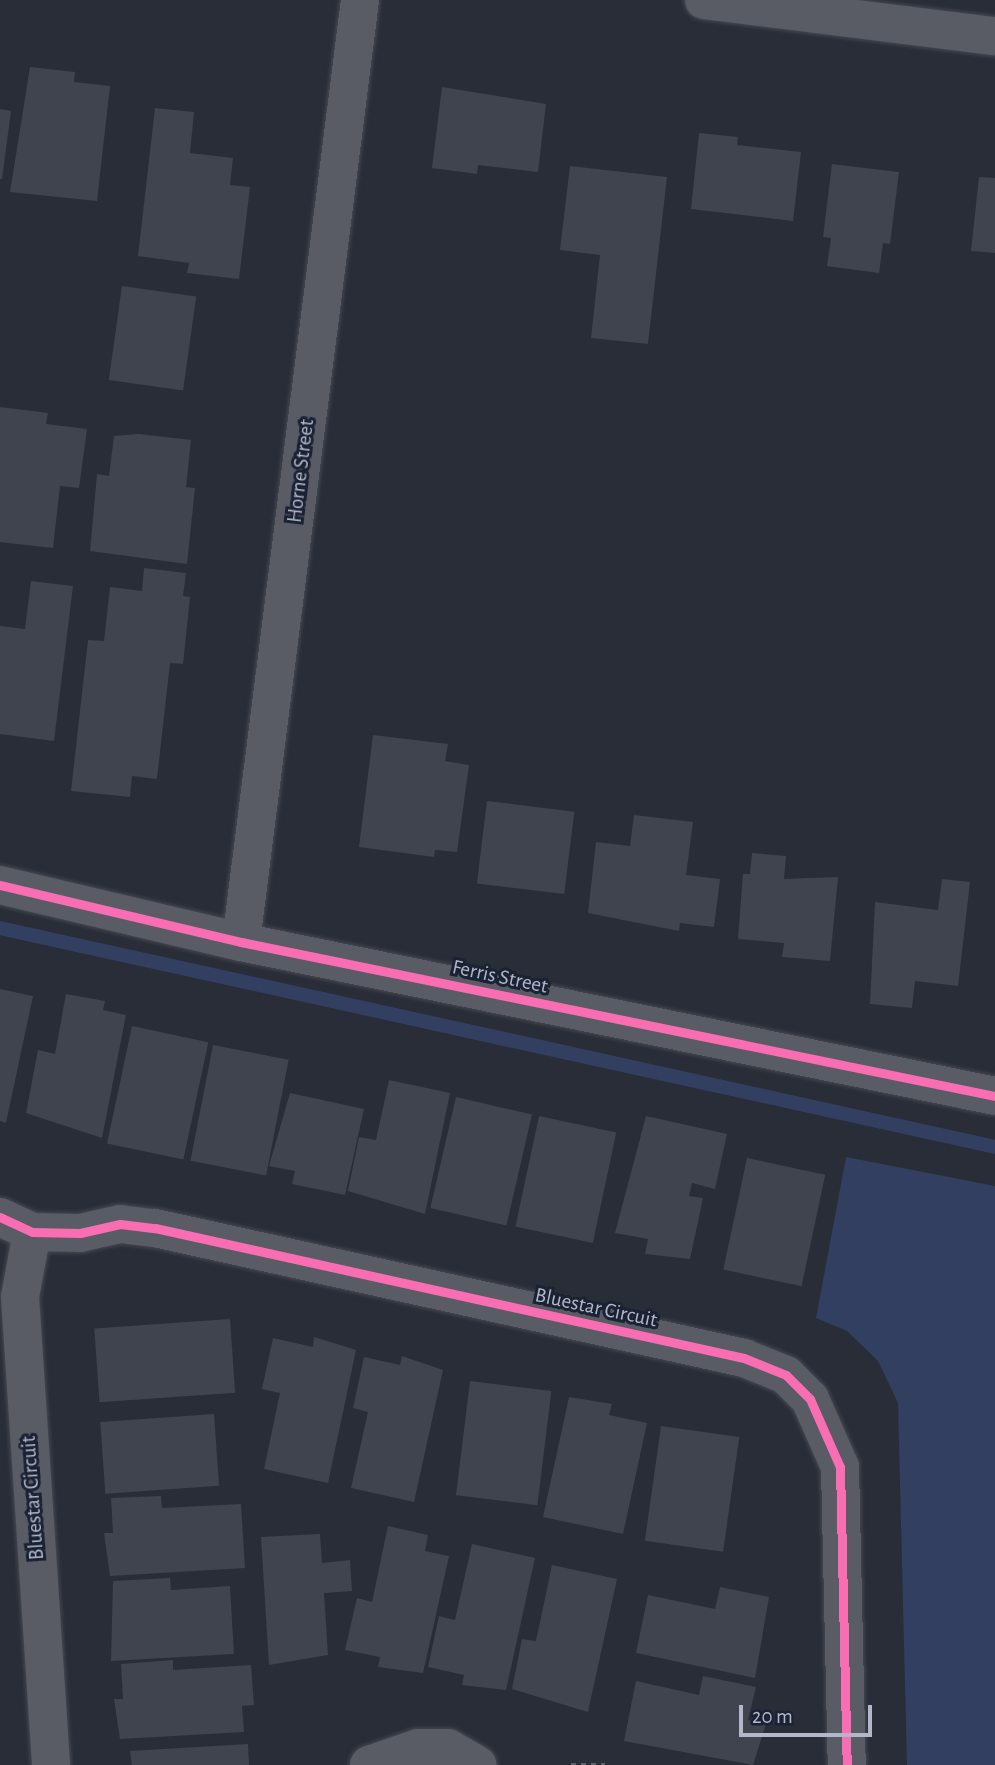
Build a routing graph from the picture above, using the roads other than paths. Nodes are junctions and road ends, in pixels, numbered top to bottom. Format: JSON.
{"nodes":[{"id":1,"x":360,"y":0,"type":"edge"},
{"id":2,"x":705,"y":0,"type":"edge"},
{"id":3,"x":995,"y":36,"type":"edge"},
{"id":4,"x":0,"y":886,"type":"edge"},
{"id":5,"x":241,"y":942,"type":"junction"},
{"id":6,"x":995,"y":1096,"type":"edge"},
{"id":7,"x":16,"y":1224,"type":"edge"},
{"id":8,"x":51,"y":1765,"type":"edge"},
{"id":9,"x":369,"y":1765,"type":"edge"},
{"id":10,"x":478,"y":1765,"type":"edge"},
{"id":11,"x":847,"y":1765,"type":"edge"}],
"edges":[{"from":1,"to":5,"type":"street","name":"Horne Street"},
{"from":2,"to":3,"type":"street"},
{"from":4,"to":5,"type":"street","name":"Ferris Street"},
{"from":5,"to":6,"type":"street","name":"Ferris Street"},
{"from":7,"to":8,"type":"street","name":"Bluestar Circuit"},
{"from":7,"to":11,"type":"street","name":"Bluestar Circuit"},
{"from":9,"to":10,"type":"street"}]}
